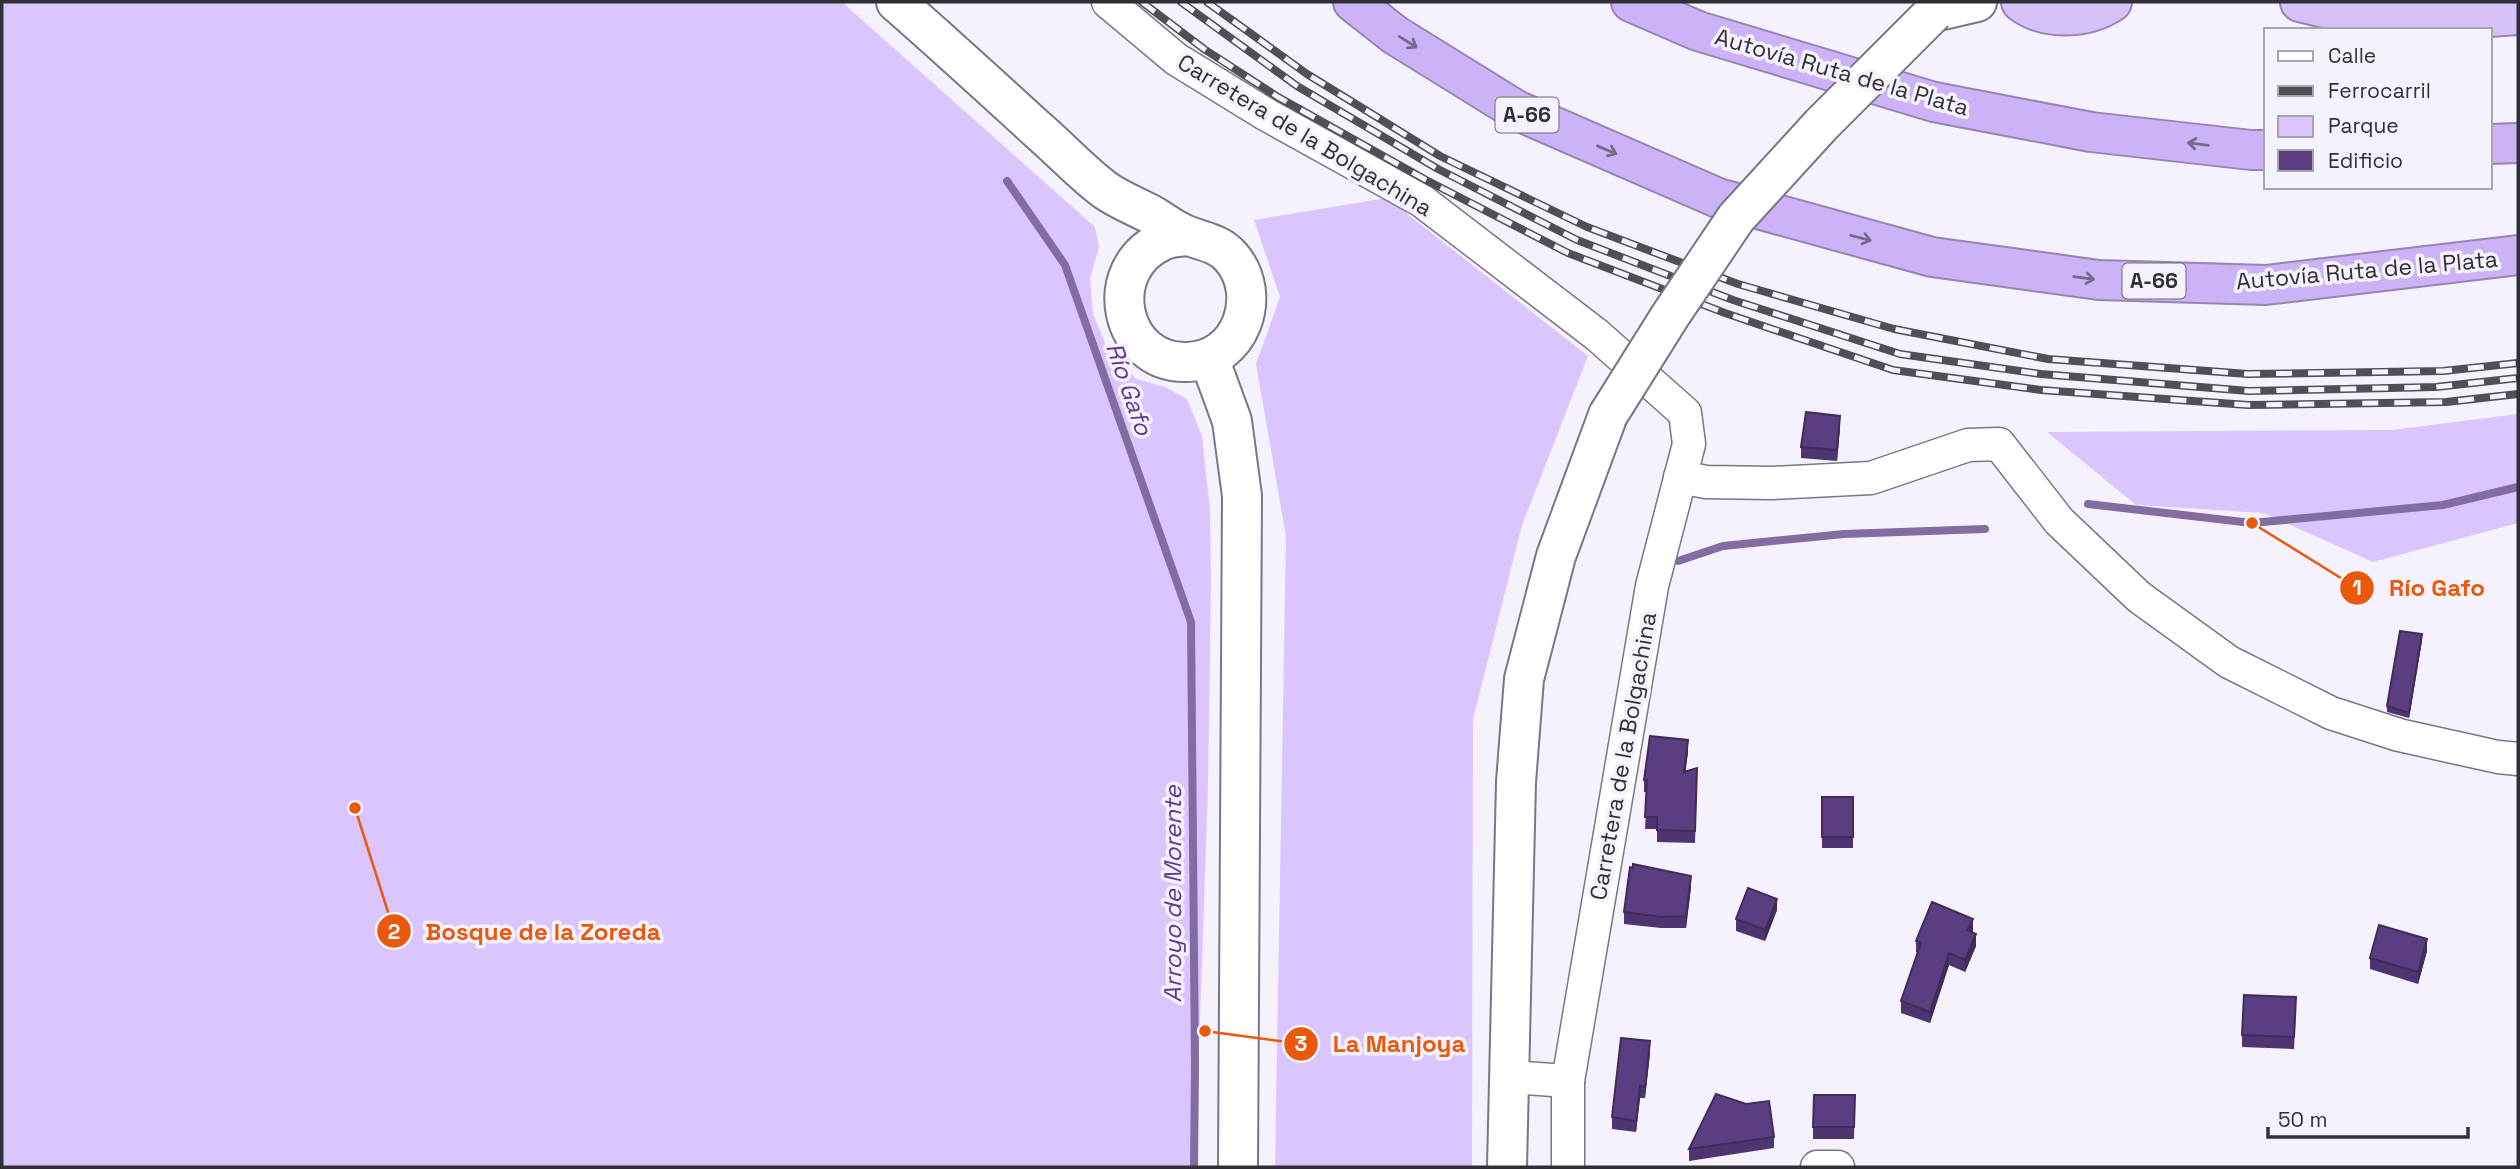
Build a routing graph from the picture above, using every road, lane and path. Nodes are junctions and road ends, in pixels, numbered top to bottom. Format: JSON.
{"nodes":[{"id":1,"x":897,"y":2,"type":"edge"},
{"id":2,"x":1108,"y":2,"type":"edge"},
{"id":3,"x":1353,"y":2,"type":"edge"},
{"id":4,"x":1631,"y":2,"type":"edge"},
{"id":5,"x":1978,"y":2,"type":"edge"},
{"id":6,"x":2112,"y":2,"type":"edge"},
{"id":7,"x":2300,"y":2,"type":"edge"},
{"id":8,"x":2018,"y":4,"type":"edge"},
{"id":9,"x":1938,"y":7,"type":"edge"},
{"id":10,"x":2518,"y":15,"type":"edge"},
{"id":11,"x":2518,"y":143,"type":"edge"},
{"id":12,"x":2492,"y":144,"type":"edge"},
{"id":13,"x":2264,"y":150,"type":"edge"},
{"id":14,"x":1106,"y":191,"type":"junction"},
{"id":15,"x":1188,"y":236,"type":"junction"},
{"id":16,"x":2518,"y":256,"type":"edge"},
{"id":17,"x":1130,"y":271,"type":"junction"},
{"id":18,"x":1209,"y":358,"type":"junction"},
{"id":19,"x":1680,"y":477,"type":"junction"},
{"id":20,"x":2518,"y":759,"type":"edge"},
{"id":21,"x":1509,"y":1077,"type":"junction"},
{"id":22,"x":1568,"y":1081,"type":"junction"},
{"id":23,"x":1238,"y":1167,"type":"edge"},
{"id":24,"x":1507,"y":1167,"type":"edge"},
{"id":25,"x":1568,"y":1167,"type":"edge"},
{"id":26,"x":1817,"y":1167,"type":"edge"},
{"id":27,"x":1838,"y":1167,"type":"edge"}],
"edges":[{"from":1,"to":14,"type":"street"},
{"from":2,"to":19,"type":"street","name":"Carretera de la Bolgachina"},
{"from":3,"to":16,"type":"highway","name":"Autovía Ruta de la Plata","number":"A-66","one_way":true},
{"from":13,"to":4,"type":"highway","name":"Autovía Ruta de la Plata","one_way":true},
{"from":5,"to":9,"type":"street"},
{"from":6,"to":8,"type":"highway"},
{"from":7,"to":10,"type":"highway"},
{"from":9,"to":21,"type":"street","bridge":true},
{"from":11,"to":12,"type":"highway"},
{"from":14,"to":15,"type":"street"},
{"from":14,"to":17,"type":"street"},
{"from":15,"to":17,"type":"street"},
{"from":15,"to":18,"type":"street"},
{"from":17,"to":18,"type":"street"},
{"from":18,"to":23,"type":"street"},
{"from":19,"to":20,"type":"street"},
{"from":19,"to":22,"type":"street","name":"Carretera de la Bolgachina"},
{"from":21,"to":22,"type":"street"},
{"from":21,"to":24,"type":"street"},
{"from":22,"to":25,"type":"street","name":"Carretera de la Bolgachina"},
{"from":26,"to":27,"type":"street"}]}
